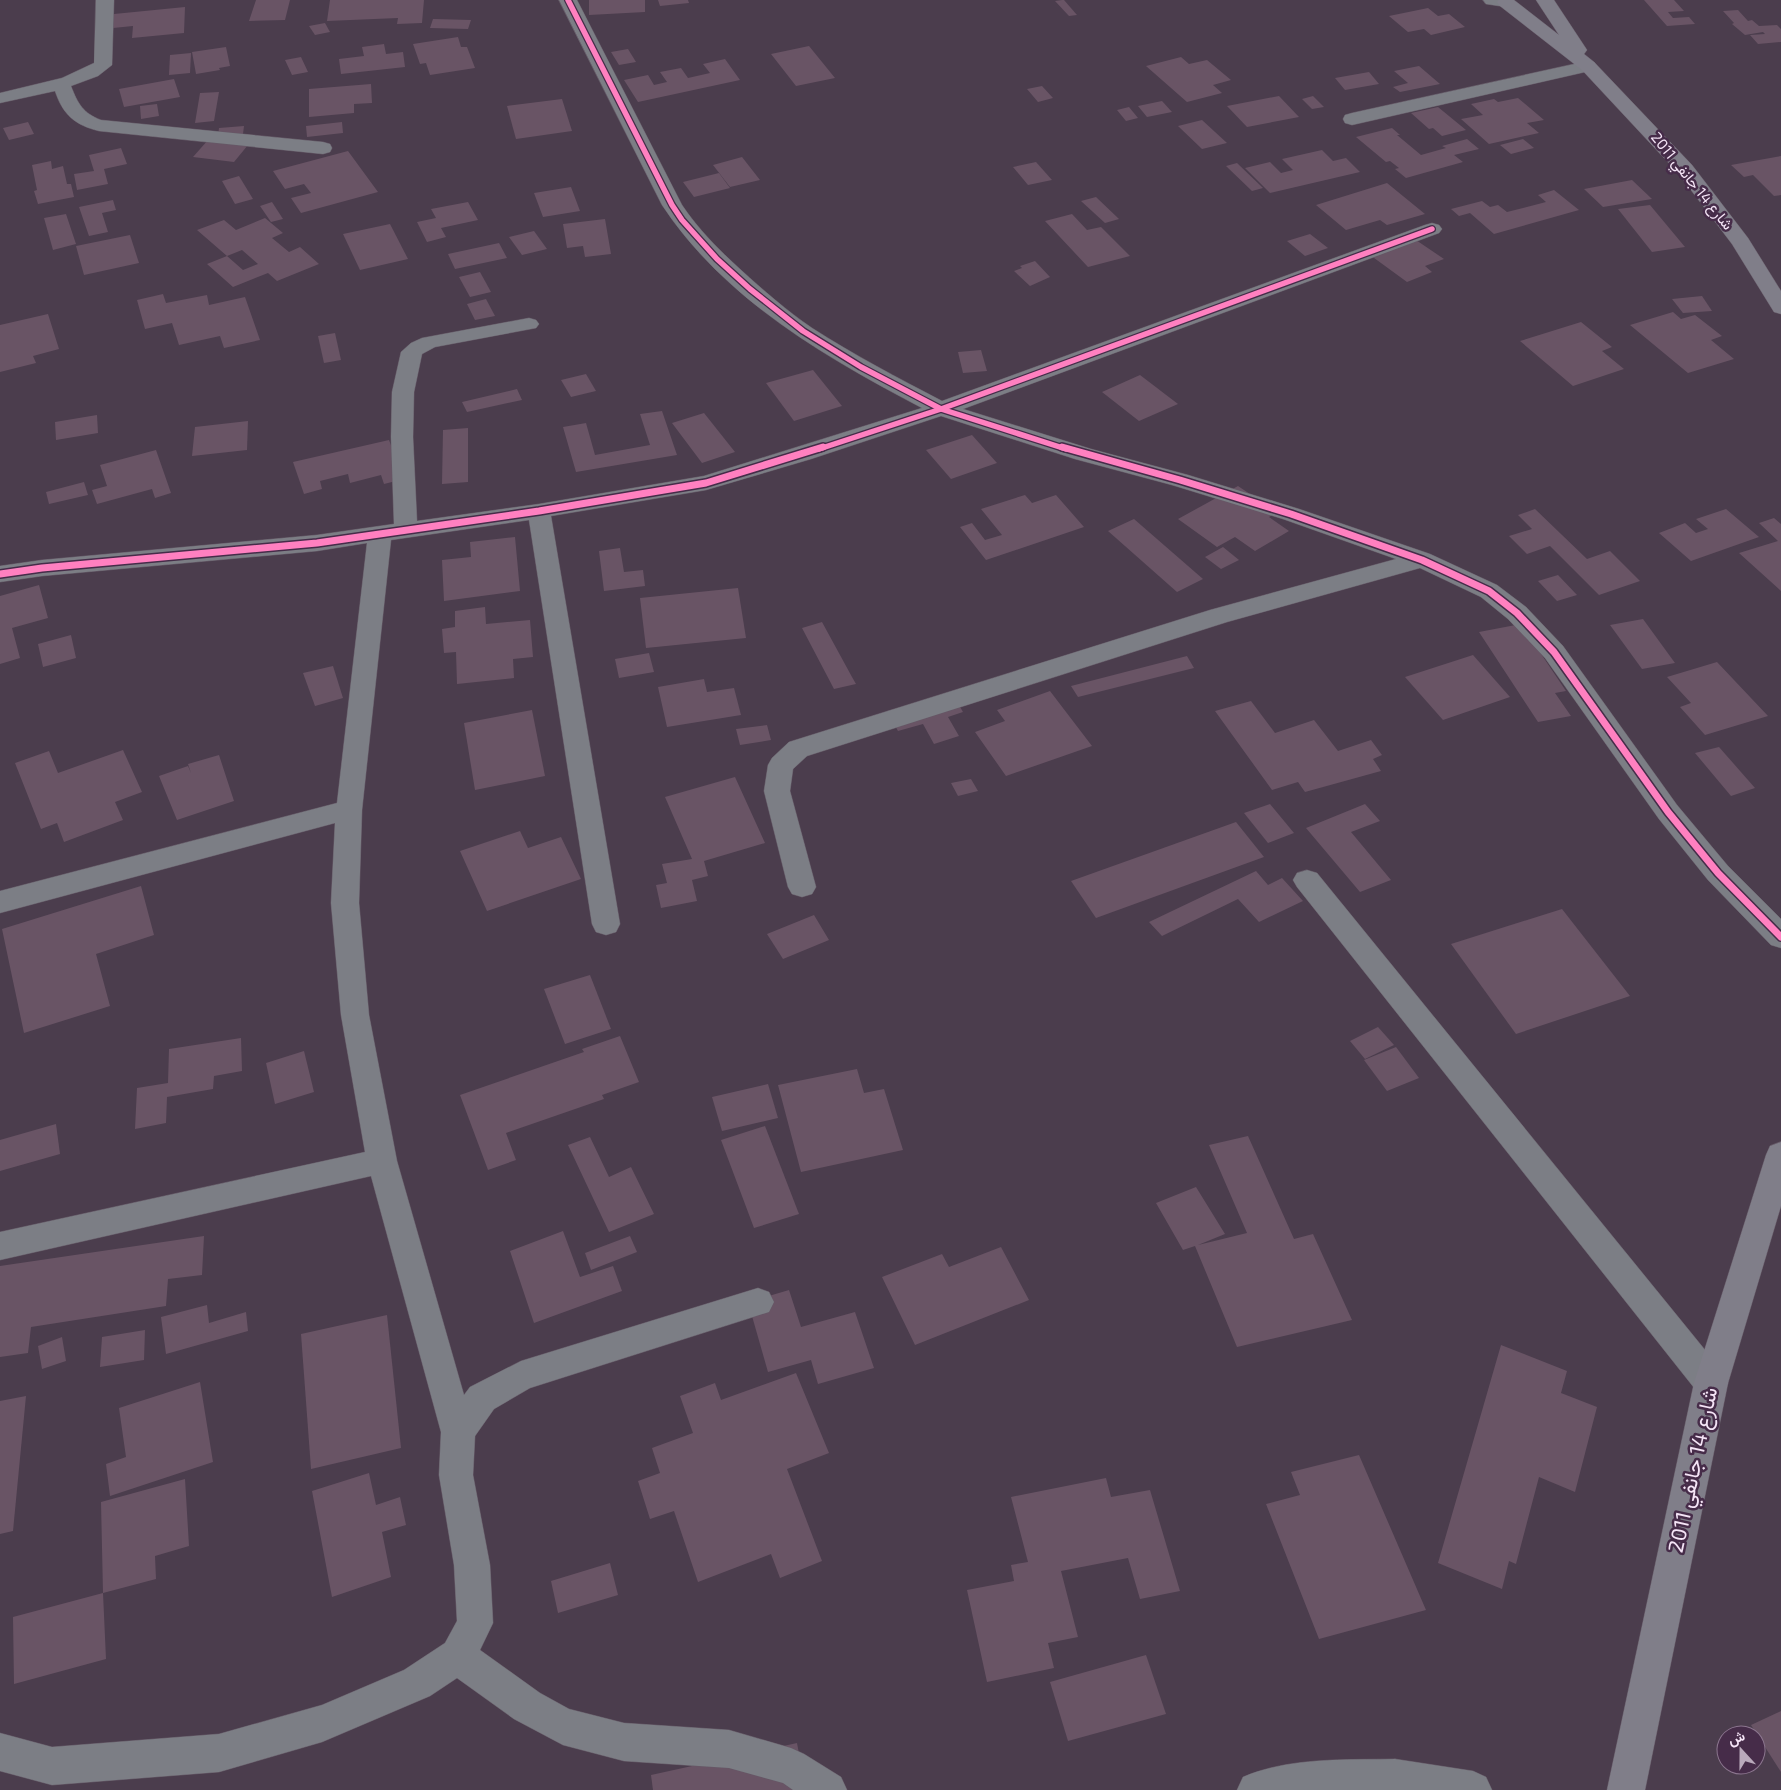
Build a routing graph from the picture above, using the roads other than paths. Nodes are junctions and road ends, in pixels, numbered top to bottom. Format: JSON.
{"nodes":[{"id":1,"x":105,"y":0,"type":"edge"},
{"id":2,"x":568,"y":0,"type":"edge"},
{"id":3,"x":1544,"y":0,"type":"edge"},
{"id":4,"x":1499,"y":1,"type":"edge"},
{"id":5,"x":1588,"y":66,"type":"junction"},
{"id":6,"x":61,"y":83,"type":"junction"},
{"id":7,"x":0,"y":98,"type":"edge"},
{"id":8,"x":1352,"y":119,"type":"dead end"},
{"id":9,"x":323,"y":148,"type":"dead end"},
{"id":10,"x":1432,"y":229,"type":"dead end"},
{"id":11,"x":1781,"y":308,"type":"edge"},
{"id":12,"x":529,"y":324,"type":"dead end"},
{"id":13,"x":941,"y":409,"type":"junction"},
{"id":14,"x":539,"y":511,"type":"junction"},
{"id":15,"x":393,"y":532,"type":"junction"},
{"id":16,"x":1422,"y":560,"type":"junction"},
{"id":17,"x":0,"y":574,"type":"edge"},
{"id":18,"x":349,"y":810,"type":"junction"},
{"id":19,"x":1307,"y":880,"type":"dead end"},
{"id":20,"x":802,"y":887,"type":"dead end"},
{"id":21,"x":0,"y":902,"type":"edge"},
{"id":22,"x":606,"y":924,"type":"dead end"},
{"id":23,"x":1781,"y":937,"type":"edge"},
{"id":24,"x":1781,"y":1154,"type":"edge"},
{"id":25,"x":382,"y":1161,"type":"junction"},
{"id":26,"x":0,"y":1246,"type":"edge"},
{"id":27,"x":758,"y":1302,"type":"dead end"},
{"id":28,"x":1711,"y":1383,"type":"junction"},
{"id":29,"x":458,"y":1432,"type":"junction"},
{"id":30,"x":458,"y":1656,"type":"junction"},
{"id":31,"x":0,"y":1752,"type":"edge"},
{"id":32,"x":828,"y":1790,"type":"edge"},
{"id":33,"x":1256,"y":1790,"type":"edge"},
{"id":34,"x":1474,"y":1790,"type":"edge"},
{"id":35,"x":1626,"y":1790,"type":"edge"}],
"edges":[{"from":1,"to":6,"type":"street"},
{"from":2,"to":13,"type":"street"},
{"from":3,"to":4,"type":"main road"},
{"from":3,"to":5,"type":"main road","name":"شارع 14 جانفي 2011"},
{"from":4,"to":5,"type":"main road","name":"شارع 14 جانفي 2011"},
{"from":5,"to":8,"type":"street"},
{"from":5,"to":11,"type":"main road","name":"شارع 14 جانفي 2011"},
{"from":6,"to":7,"type":"street"},
{"from":6,"to":9,"type":"street"},
{"from":10,"to":13,"type":"street"},
{"from":12,"to":15,"type":"street"},
{"from":13,"to":14,"type":"street"},
{"from":13,"to":16,"type":"street"},
{"from":14,"to":15,"type":"street"},
{"from":14,"to":22,"type":"street"},
{"from":15,"to":17,"type":"street"},
{"from":15,"to":18,"type":"street"},
{"from":16,"to":20,"type":"street"},
{"from":16,"to":23,"type":"street"},
{"from":18,"to":21,"type":"street"},
{"from":18,"to":25,"type":"street"},
{"from":19,"to":28,"type":"street"},
{"from":24,"to":28,"type":"main road","name":"شارع 14 جانفي 2011"},
{"from":25,"to":26,"type":"street"},
{"from":25,"to":29,"type":"street"},
{"from":27,"to":29,"type":"street"},
{"from":28,"to":35,"type":"main road","name":"شارع 14 جانفي 2011"},
{"from":29,"to":30,"type":"street"},
{"from":30,"to":31,"type":"street"},
{"from":30,"to":32,"type":"street"},
{"from":33,"to":34,"type":"street"}]}
